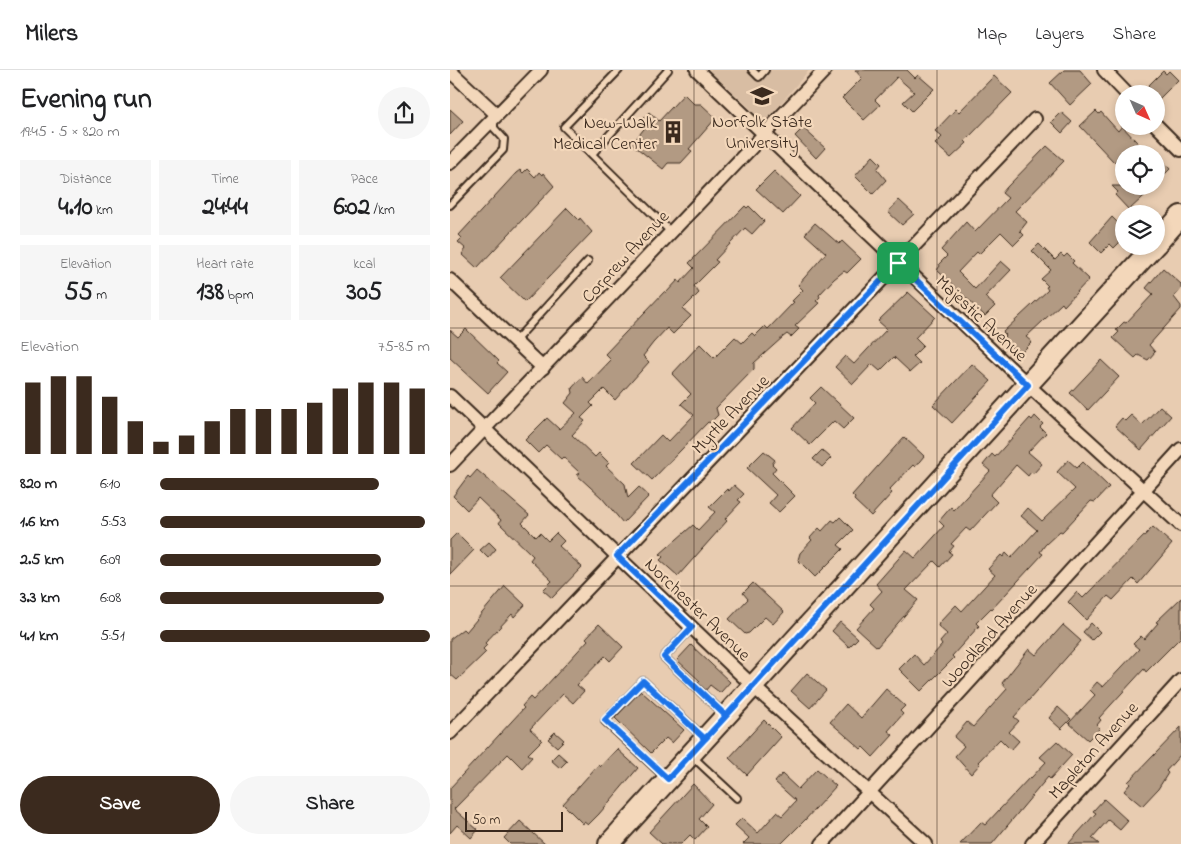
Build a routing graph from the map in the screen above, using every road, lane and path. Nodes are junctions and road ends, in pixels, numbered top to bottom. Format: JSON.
{"nodes":[{"id":1,"x":541,"y":70,"type":"edge"},
{"id":2,"x":619,"y":70,"type":"edge"},
{"id":3,"x":668,"y":70,"type":"edge"},
{"id":4,"x":697,"y":70,"type":"edge"},
{"id":5,"x":752,"y":70,"type":"edge"},
{"id":6,"x":765,"y":70,"type":"edge"},
{"id":7,"x":825,"y":70,"type":"edge"},
{"id":8,"x":1104,"y":70,"type":"edge"},
{"id":9,"x":450,"y":71,"type":"edge"},
{"id":10,"x":1118,"y":85,"type":"edge"},
{"id":11,"x":495,"y":116,"type":"junction"},
{"id":12,"x":1035,"y":119,"type":"dead end"},
{"id":13,"x":764,"y":134,"type":"junction"},
{"id":14,"x":1165,"y":134,"type":"edge"},
{"id":15,"x":1181,"y":150,"type":"edge"},
{"id":16,"x":592,"y":154,"type":"junction"},
{"id":17,"x":450,"y":163,"type":"edge"},
{"id":18,"x":450,"y":205,"type":"edge"},
{"id":19,"x":1181,"y":216,"type":"edge"},
{"id":20,"x":671,"y":232,"type":"junction"},
{"id":21,"x":1165,"y":234,"type":"edge"},
{"id":22,"x":1146,"y":255,"type":"edge"},
{"id":23,"x":588,"y":261,"type":"dead end"},
{"id":24,"x":898,"y":263,"type":"junction"},
{"id":25,"x":450,"y":280,"type":"edge"},
{"id":26,"x":515,"y":341,"type":"junction"},
{"id":27,"x":543,"y":368,"type":"junction"},
{"id":28,"x":1028,"y":385,"type":"junction"},
{"id":29,"x":450,"y":396,"type":"edge"},
{"id":30,"x":484,"y":428,"type":"junction"},
{"id":31,"x":1181,"y":450,"type":"edge"},
{"id":32,"x":450,"y":465,"type":"edge"},
{"id":33,"x":1144,"y":491,"type":"junction"},
{"id":34,"x":1181,"y":525,"type":"edge"},
{"id":35,"x":617,"y":556,"type":"junction"},
{"id":36,"x":692,"y":627,"type":"junction"},
{"id":37,"x":1181,"y":680,"type":"edge"},
{"id":38,"x":753,"y":686,"type":"junction"},
{"id":39,"x":726,"y":716,"type":"junction"},
{"id":40,"x":450,"y":733,"type":"edge"},
{"id":41,"x":705,"y":739,"type":"junction"},
{"id":42,"x":690,"y":755,"type":"junction"},
{"id":43,"x":668,"y":779,"type":"junction"},
{"id":44,"x":869,"y":792,"type":"junction"},
{"id":45,"x":737,"y":798,"type":"dead end"},
{"id":46,"x":609,"y":844,"type":"edge"},
{"id":47,"x":822,"y":844,"type":"edge"},
{"id":48,"x":926,"y":844,"type":"edge"},
{"id":49,"x":1032,"y":844,"type":"edge"}],
"edges":[{"from":1,"to":11,"type":"street"},
{"from":2,"to":16,"type":"lane"},
{"from":3,"to":16,"type":"lane"},
{"from":4,"to":13,"type":"street","name":"Majestic Avenue"},
{"from":5,"to":6,"type":"lane"},
{"from":7,"to":13,"type":"street","name":"Corprew Avenue"},
{"from":8,"to":10,"type":"street"},
{"from":9,"to":11,"type":"street"},
{"from":11,"to":17,"type":"street"},
{"from":11,"to":18,"type":"lane"},
{"from":12,"to":24,"type":"street","name":"Myrtle Avenue"},
{"from":13,"to":20,"type":"street","name":"Corprew Avenue"},
{"from":13,"to":24,"type":"street","name":"Majestic Avenue"},
{"from":14,"to":15,"type":"street"},
{"from":16,"to":20,"type":"lane"},
{"from":19,"to":21,"type":"main road"},
{"from":20,"to":27,"type":"street","name":"Corprew Avenue"},
{"from":22,"to":28,"type":"main road"},
{"from":23,"to":26,"type":"lane"},
{"from":24,"to":28,"type":"street","name":"Majestic Avenue"},
{"from":24,"to":35,"type":"street","name":"Myrtle Avenue"},
{"from":25,"to":26,"type":"street"},
{"from":26,"to":27,"type":"street"},
{"from":27,"to":30,"type":"street","name":"Corprew Avenue"},
{"from":28,"to":33,"type":"street","name":"Majestic Avenue"},
{"from":28,"to":38,"type":"main road"},
{"from":29,"to":30,"type":"street","name":"Norchester Avenue"},
{"from":30,"to":32,"type":"street","name":"Corprew Avenue"},
{"from":30,"to":35,"type":"street","name":"Norchester Avenue"},
{"from":31,"to":33,"type":"street","name":"Woodland Avenue"},
{"from":33,"to":34,"type":"street","name":"Majestic Avenue"},
{"from":33,"to":44,"type":"street","name":"Woodland Avenue"},
{"from":35,"to":36,"type":"street","name":"Norchester Avenue"},
{"from":35,"to":40,"type":"street","name":"Myrtle Avenue"},
{"from":36,"to":38,"type":"street","name":"Norchester Avenue"},
{"from":36,"to":39,"type":"lane"},
{"from":37,"to":49,"type":"street","name":"Mapleton Avenue"},
{"from":38,"to":39,"type":"main road"},
{"from":38,"to":44,"type":"street","name":"Norchester Avenue"},
{"from":39,"to":41,"type":"main road"},
{"from":41,"to":42,"type":"main road"},
{"from":41,"to":43,"type":"lane"},
{"from":42,"to":43,"type":"main road"},
{"from":42,"to":45,"type":"lane"},
{"from":43,"to":46,"type":"main road"},
{"from":44,"to":47,"type":"street","name":"Woodland Avenue"},
{"from":44,"to":48,"type":"street","name":"Norchester Avenue"}]}
